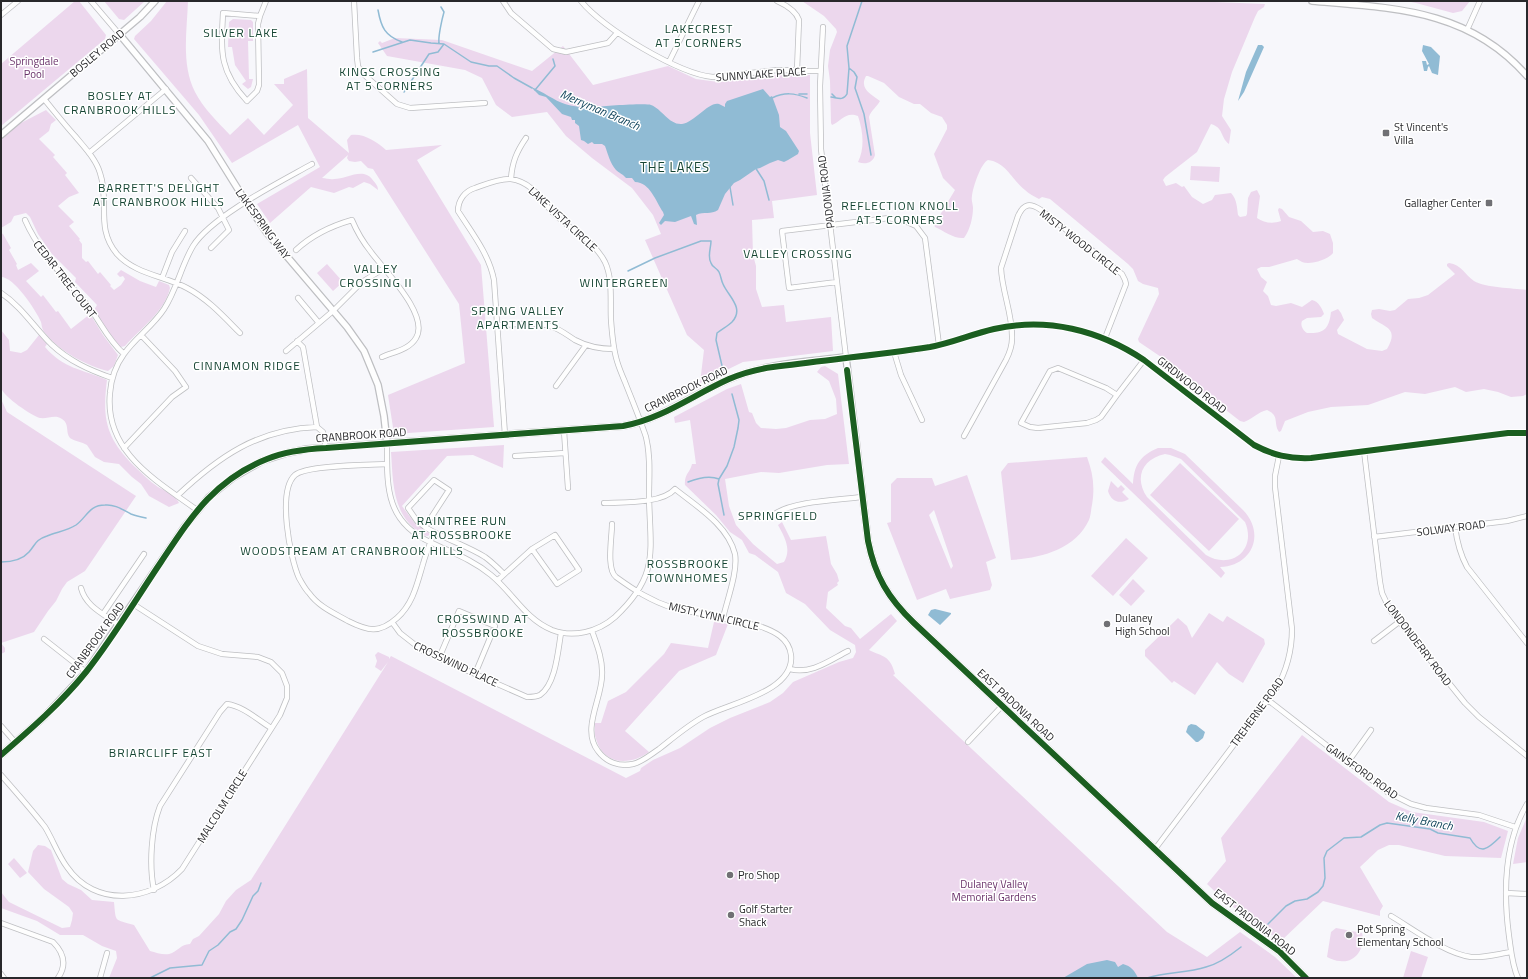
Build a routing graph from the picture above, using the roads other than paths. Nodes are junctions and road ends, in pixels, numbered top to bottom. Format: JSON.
{"nodes":[{"id":1,"x":18,"y":1,"type":"edge"},
{"id":2,"x":91,"y":1,"type":"edge"},
{"id":3,"x":155,"y":1,"type":"edge"},
{"id":4,"x":266,"y":1,"type":"edge"},
{"id":5,"x":354,"y":1,"type":"edge"},
{"id":6,"x":503,"y":1,"type":"edge"},
{"id":7,"x":581,"y":1,"type":"edge"},
{"id":8,"x":699,"y":1,"type":"edge"},
{"id":9,"x":777,"y":1,"type":"edge"},
{"id":10,"x":1312,"y":1,"type":"edge"},
{"id":11,"x":1480,"y":1,"type":"edge"},
{"id":12,"x":1,"y":16,"type":"edge"},
{"id":13,"x":260,"y":16,"type":"junction"},
{"id":14,"x":823,"y":27,"type":"dead end"},
{"id":15,"x":1467,"y":30,"type":"junction"},
{"id":16,"x":617,"y":33,"type":"junction"},
{"id":17,"x":120,"y":35,"type":"junction"},
{"id":18,"x":669,"y":62,"type":"junction"},
{"id":19,"x":797,"y":70,"type":"junction"},
{"id":20,"x":820,"y":71,"type":"junction"},
{"id":21,"x":1527,"y":76,"type":"edge"},
{"id":22,"x":166,"y":89,"type":"junction"},
{"id":23,"x":44,"y":99,"type":"junction"},
{"id":24,"x":485,"y":104,"type":"dead end"},
{"id":25,"x":1,"y":134,"type":"edge"},
{"id":26,"x":526,"y":138,"type":"dead end"},
{"id":27,"x":89,"y":153,"type":"junction"},
{"id":28,"x":312,"y":164,"type":"dead end"},
{"id":29,"x":191,"y":178,"type":"dead end"},
{"id":30,"x":511,"y":179,"type":"junction"},
{"id":31,"x":246,"y":202,"type":"junction"},
{"id":32,"x":223,"y":217,"type":"junction"},
{"id":33,"x":25,"y":220,"type":"dead end"},
{"id":34,"x":830,"y":225,"type":"junction"},
{"id":35,"x":185,"y":231,"type":"dead end"},
{"id":36,"x":211,"y":248,"type":"dead end"},
{"id":37,"x":296,"y":250,"type":"dead end"},
{"id":38,"x":383,"y":269,"type":"junction"},
{"id":39,"x":162,"y":278,"type":"junction"},
{"id":40,"x":837,"y":282,"type":"junction"},
{"id":41,"x":176,"y":283,"type":"junction"},
{"id":42,"x":1,"y":293,"type":"edge"},
{"id":43,"x":298,"y":298,"type":"dead end"},
{"id":44,"x":333,"y":311,"type":"junction"},
{"id":45,"x":319,"y":323,"type":"junction"},
{"id":46,"x":497,"y":325,"type":"junction"},
{"id":47,"x":1012,"y":326,"type":"junction"},
{"id":48,"x":240,"y":333,"type":"dead end"},
{"id":49,"x":141,"y":335,"type":"junction"},
{"id":50,"x":1105,"y":338,"type":"junction"},
{"id":51,"x":297,"y":341,"type":"junction"},
{"id":52,"x":586,"y":345,"type":"junction"},
{"id":53,"x":939,"y":345,"type":"junction"},
{"id":54,"x":614,"y":349,"type":"junction"},
{"id":55,"x":286,"y":351,"type":"dead end"},
{"id":56,"x":894,"y":352,"type":"junction"},
{"id":57,"x":124,"y":354,"type":"junction"},
{"id":58,"x":382,"y":357,"type":"dead end"},
{"id":59,"x":846,"y":357,"type":"junction"},
{"id":60,"x":1144,"y":360,"type":"junction"},
{"id":61,"x":112,"y":378,"type":"junction"},
{"id":62,"x":556,"y":386,"type":"dead end"},
{"id":63,"x":1117,"y":395,"type":"junction"},
{"id":64,"x":922,"y":420,"type":"dead end"},
{"id":65,"x":640,"y":422,"type":"junction"},
{"id":66,"x":317,"y":427,"type":"junction"},
{"id":67,"x":564,"y":431,"type":"junction"},
{"id":68,"x":1527,"y":433,"type":"edge"},
{"id":69,"x":505,"y":435,"type":"junction"},
{"id":70,"x":964,"y":436,"type":"dead end"},
{"id":71,"x":386,"y":443,"type":"junction"},
{"id":72,"x":124,"y":448,"type":"junction"},
{"id":73,"x":326,"y":448,"type":"junction"},
{"id":74,"x":1364,"y":451,"type":"junction"},
{"id":75,"x":565,"y":453,"type":"junction"},
{"id":76,"x":515,"y":456,"type":"dead end"},
{"id":77,"x":1279,"y":456,"type":"junction"},
{"id":78,"x":387,"y":464,"type":"junction"},
{"id":79,"x":568,"y":488,"type":"dead end"},
{"id":80,"x":177,"y":496,"type":"junction"},
{"id":81,"x":862,"y":497,"type":"junction"},
{"id":82,"x":649,"y":500,"type":"junction"},
{"id":83,"x":604,"y":503,"type":"dead end"},
{"id":84,"x":197,"y":510,"type":"junction"},
{"id":85,"x":773,"y":515,"type":"dead end"},
{"id":86,"x":1527,"y":516,"type":"edge"},
{"id":87,"x":612,"y":524,"type":"dead end"},
{"id":88,"x":425,"y":527,"type":"junction"},
{"id":89,"x":1455,"y":527,"type":"junction"},
{"id":90,"x":434,"y":533,"type":"junction"},
{"id":91,"x":1374,"y":538,"type":"junction"},
{"id":92,"x":430,"y":543,"type":"junction"},
{"id":93,"x":532,"y":549,"type":"junction"},
{"id":94,"x":144,"y":554,"type":"dead end"},
{"id":95,"x":504,"y":574,"type":"junction"},
{"id":96,"x":498,"y":580,"type":"junction"},
{"id":97,"x":81,"y":588,"type":"dead end"},
{"id":98,"x":637,"y":592,"type":"junction"},
{"id":99,"x":133,"y":604,"type":"junction"},
{"id":100,"x":103,"y":614,"type":"junction"},
{"id":101,"x":723,"y":618,"type":"junction"},
{"id":102,"x":392,"y":622,"type":"junction"},
{"id":103,"x":1399,"y":622,"type":"junction"},
{"id":104,"x":119,"y":625,"type":"junction"},
{"id":105,"x":592,"y":631,"type":"junction"},
{"id":106,"x":561,"y":633,"type":"junction"},
{"id":107,"x":44,"y":638,"type":"dead end"},
{"id":108,"x":1374,"y":642,"type":"dead end"},
{"id":109,"x":1527,"y":643,"type":"edge"},
{"id":110,"x":848,"y":651,"type":"dead end"},
{"id":111,"x":439,"y":658,"type":"junction"},
{"id":112,"x":790,"y":668,"type":"junction"},
{"id":113,"x":86,"y":672,"type":"junction"},
{"id":114,"x":474,"y":674,"type":"junction"},
{"id":115,"x":1268,"y":700,"type":"junction"},
{"id":116,"x":1002,"y":706,"type":"junction"},
{"id":117,"x":1,"y":726,"type":"edge"},
{"id":118,"x":271,"y":728,"type":"junction"},
{"id":119,"x":1371,"y":730,"type":"dead end"},
{"id":120,"x":15,"y":742,"type":"junction"},
{"id":121,"x":968,"y":742,"type":"dead end"},
{"id":122,"x":1,"y":754,"type":"edge"},
{"id":123,"x":1527,"y":756,"type":"edge"},
{"id":124,"x":1348,"y":762,"type":"junction"},
{"id":125,"x":1,"y":775,"type":"edge"},
{"id":126,"x":1527,"y":804,"type":"edge"},
{"id":127,"x":1515,"y":827,"type":"junction"},
{"id":128,"x":1154,"y":849,"type":"junction"},
{"id":129,"x":154,"y":890,"type":"junction"},
{"id":130,"x":1506,"y":893,"type":"junction"},
{"id":131,"x":1527,"y":894,"type":"edge"},
{"id":132,"x":1391,"y":916,"type":"dead end"},
{"id":133,"x":1,"y":923,"type":"edge"},
{"id":134,"x":1511,"y":952,"type":"junction"},
{"id":135,"x":107,"y":953,"type":"dead end"},
{"id":136,"x":1,"y":974,"type":"edge"},
{"id":137,"x":4,"y":978,"type":"edge"},
{"id":138,"x":58,"y":978,"type":"edge"},
{"id":139,"x":100,"y":978,"type":"edge"},
{"id":140,"x":1306,"y":978,"type":"edge"},
{"id":141,"x":1518,"y":978,"type":"edge"}],
"edges":[{"from":1,"to":12,"type":"street"},
{"from":2,"to":17,"type":"street","name":"LAKESPRING WAY"},
{"from":3,"to":17,"type":"street","name":"BOSLEY ROAD"},
{"from":4,"to":13,"type":"street"},
{"from":5,"to":24,"type":"street"},
{"from":6,"to":16,"type":"street"},
{"from":7,"to":16,"type":"street","name":"SUNNYLAKE PLACE"},
{"from":8,"to":18,"type":"street"},
{"from":9,"to":19,"type":"street"},
{"from":10,"to":15,"type":"street"},
{"from":11,"to":15,"type":"street"},
{"from":13,"to":13,"type":"street"},
{"from":14,"to":20,"type":"street","name":"PADONIA ROAD"},
{"from":15,"to":21,"type":"street"},
{"from":16,"to":18,"type":"street","name":"SUNNYLAKE PLACE"},
{"from":17,"to":22,"type":"street","name":"LAKESPRING WAY"},
{"from":17,"to":23,"type":"street","name":"BOSLEY ROAD"},
{"from":18,"to":19,"type":"street","name":"SUNNYLAKE PLACE"},
{"from":19,"to":20,"type":"street","name":"SUNNYLAKE PLACE"},
{"from":20,"to":34,"type":"street","name":"PADONIA ROAD"},
{"from":22,"to":27,"type":"street"},
{"from":22,"to":31,"type":"street","name":"LAKESPRING WAY"},
{"from":23,"to":25,"type":"street","name":"BOSLEY ROAD"},
{"from":23,"to":27,"type":"street"},
{"from":26,"to":30,"type":"street"},
{"from":27,"to":39,"type":"street"},
{"from":28,"to":31,"type":"street"},
{"from":29,"to":32,"type":"street"},
{"from":30,"to":46,"type":"street"},
{"from":30,"to":54,"type":"street","name":"LAKE VISTA CIRCLE"},
{"from":31,"to":32,"type":"street"},
{"from":31,"to":44,"type":"street","name":"LAKESPRING WAY"},
{"from":32,"to":36,"type":"street"},
{"from":32,"to":41,"type":"street"},
{"from":33,"to":57,"type":"street","name":"CEDAR TREE COURT"},
{"from":34,"to":40,"type":"street","name":"PADONIA ROAD"},
{"from":34,"to":40,"type":"street"},
{"from":34,"to":53,"type":"street"},
{"from":35,"to":39,"type":"street"},
{"from":37,"to":38,"type":"street"},
{"from":38,"to":44,"type":"street"},
{"from":38,"to":58,"type":"street"},
{"from":39,"to":41,"type":"street"},
{"from":40,"to":59,"type":"street","name":"PADONIA ROAD"},
{"from":41,"to":48,"type":"street"},
{"from":41,"to":49,"type":"street"},
{"from":42,"to":61,"type":"street"},
{"from":43,"to":45,"type":"street"},
{"from":44,"to":45,"type":"street"},
{"from":44,"to":71,"type":"street","name":"LAKESPRING WAY"},
{"from":45,"to":51,"type":"street"},
{"from":46,"to":52,"type":"street"},
{"from":46,"to":69,"type":"street"},
{"from":47,"to":50,"type":"street","name":"GIRDWOOD ROAD"},
{"from":47,"to":50,"type":"street","name":"MISTY WOOD CIRCLE"},
{"from":47,"to":53,"type":"street","name":"GIRDWOOD ROAD"},
{"from":47,"to":70,"type":"street","name":"MISTY WOOD CIRCLE"},
{"from":49,"to":57,"type":"street"},
{"from":49,"to":72,"type":"street"},
{"from":50,"to":60,"type":"street","name":"GIRDWOOD ROAD"},
{"from":51,"to":55,"type":"street"},
{"from":51,"to":66,"type":"street"},
{"from":52,"to":54,"type":"street"},
{"from":52,"to":62,"type":"street"},
{"from":53,"to":56,"type":"street","name":"GIRDWOOD ROAD"},
{"from":54,"to":65,"type":"street","name":"LAKE VISTA CIRCLE"},
{"from":56,"to":59,"type":"street","name":"GIRDWOOD ROAD"},
{"from":56,"to":64,"type":"street"},
{"from":57,"to":61,"type":"street"},
{"from":59,"to":65,"type":"street","name":"CRANBROOK ROAD"},
{"from":59,"to":81,"type":"street","name":"EAST PADONIA ROAD"},
{"from":60,"to":63,"type":"street"},
{"from":60,"to":77,"type":"street","name":"GIRDWOOD ROAD"},
{"from":61,"to":72,"type":"street"},
{"from":63,"to":63,"type":"street"},
{"from":65,"to":67,"type":"street","name":"CRANBROOK ROAD"},
{"from":65,"to":82,"type":"street","name":"LAKE VISTA CIRCLE"},
{"from":66,"to":73,"type":"street"},
{"from":66,"to":80,"type":"street"},
{"from":67,"to":69,"type":"street","name":"CRANBROOK ROAD"},
{"from":67,"to":75,"type":"street"},
{"from":68,"to":74,"type":"street","name":"GIRDWOOD ROAD"},
{"from":69,"to":71,"type":"street","name":"CRANBROOK ROAD"},
{"from":71,"to":73,"type":"street","name":"CRANBROOK ROAD"},
{"from":71,"to":78,"type":"street"},
{"from":72,"to":80,"type":"street"},
{"from":73,"to":84,"type":"street","name":"CRANBROOK ROAD"},
{"from":74,"to":77,"type":"street","name":"GIRDWOOD ROAD"},
{"from":74,"to":91,"type":"street","name":"LONDONDERRY ROAD"},
{"from":75,"to":76,"type":"street"},
{"from":75,"to":79,"type":"street"},
{"from":77,"to":115,"type":"street","name":"TREHERNE ROAD"},
{"from":78,"to":92,"type":"street"},
{"from":78,"to":102,"type":"street"},
{"from":80,"to":84,"type":"street"},
{"from":81,"to":85,"type":"street"},
{"from":81,"to":116,"type":"street","name":"EAST PADONIA ROAD"},
{"from":82,"to":83,"type":"street"},
{"from":82,"to":98,"type":"street","name":"LAKE VISTA CIRCLE"},
{"from":82,"to":101,"type":"street"},
{"from":84,"to":99,"type":"street","name":"CRANBROOK ROAD"},
{"from":86,"to":89,"type":"street","name":"SOLWAY ROAD"},
{"from":87,"to":98,"type":"street","name":"MISTY LYNN CIRCLE"},
{"from":88,"to":88,"type":"street"},
{"from":88,"to":90,"type":"street"},
{"from":89,"to":91,"type":"street","name":"SOLWAY ROAD"},
{"from":89,"to":109,"type":"street"},
{"from":90,"to":92,"type":"street"},
{"from":90,"to":95,"type":"street"},
{"from":91,"to":103,"type":"street","name":"LONDONDERRY ROAD"},
{"from":92,"to":96,"type":"street"},
{"from":92,"to":102,"type":"street"},
{"from":93,"to":93,"type":"street"},
{"from":93,"to":95,"type":"street"},
{"from":94,"to":100,"type":"street"},
{"from":95,"to":96,"type":"street"},
{"from":96,"to":106,"type":"street"},
{"from":97,"to":100,"type":"street"},
{"from":98,"to":101,"type":"street","name":"MISTY LYNN CIRCLE"},
{"from":98,"to":105,"type":"street","name":"LAKE VISTA CIRCLE"},
{"from":99,"to":104,"type":"street","name":"CRANBROOK ROAD"},
{"from":99,"to":118,"type":"street","name":"MALCOLM CIRCLE"},
{"from":100,"to":104,"type":"street"},
{"from":101,"to":112,"type":"street","name":"MISTY LYNN CIRCLE"},
{"from":102,"to":111,"type":"street","name":"CROSSWIND PLACE"},
{"from":103,"to":108,"type":"street"},
{"from":103,"to":123,"type":"street","name":"LONDONDERRY ROAD"},
{"from":104,"to":113,"type":"street","name":"CRANBROOK ROAD"},
{"from":105,"to":106,"type":"street"},
{"from":105,"to":112,"type":"street"},
{"from":106,"to":114,"type":"street","name":"CROSSWIND PLACE"},
{"from":107,"to":113,"type":"street"},
{"from":110,"to":112,"type":"street"},
{"from":111,"to":114,"type":"street","name":"CROSSWIND PLACE"},
{"from":111,"to":114,"type":"street"},
{"from":113,"to":120,"type":"street","name":"CRANBROOK ROAD"},
{"from":115,"to":124,"type":"street","name":"GAINSFORD ROAD"},
{"from":115,"to":128,"type":"street","name":"TREHERNE ROAD"},
{"from":116,"to":121,"type":"street"},
{"from":116,"to":128,"type":"street","name":"EAST PADONIA ROAD"},
{"from":117,"to":120,"type":"street"},
{"from":118,"to":129,"type":"street","name":"MALCOLM CIRCLE"},
{"from":118,"to":129,"type":"street"},
{"from":119,"to":124,"type":"street"},
{"from":120,"to":122,"type":"street","name":"CRANBROOK ROAD"},
{"from":124,"to":127,"type":"street","name":"GAINSFORD ROAD"},
{"from":125,"to":129,"type":"street","name":"MALCOLM CIRCLE"},
{"from":126,"to":127,"type":"street"},
{"from":127,"to":130,"type":"street"},
{"from":128,"to":140,"type":"street","name":"EAST PADONIA ROAD"},
{"from":130,"to":131,"type":"street"},
{"from":130,"to":134,"type":"street"},
{"from":132,"to":134,"type":"street"},
{"from":133,"to":138,"type":"street"},
{"from":134,"to":141,"type":"street"},
{"from":135,"to":139,"type":"street"},
{"from":136,"to":137,"type":"street"}]}
